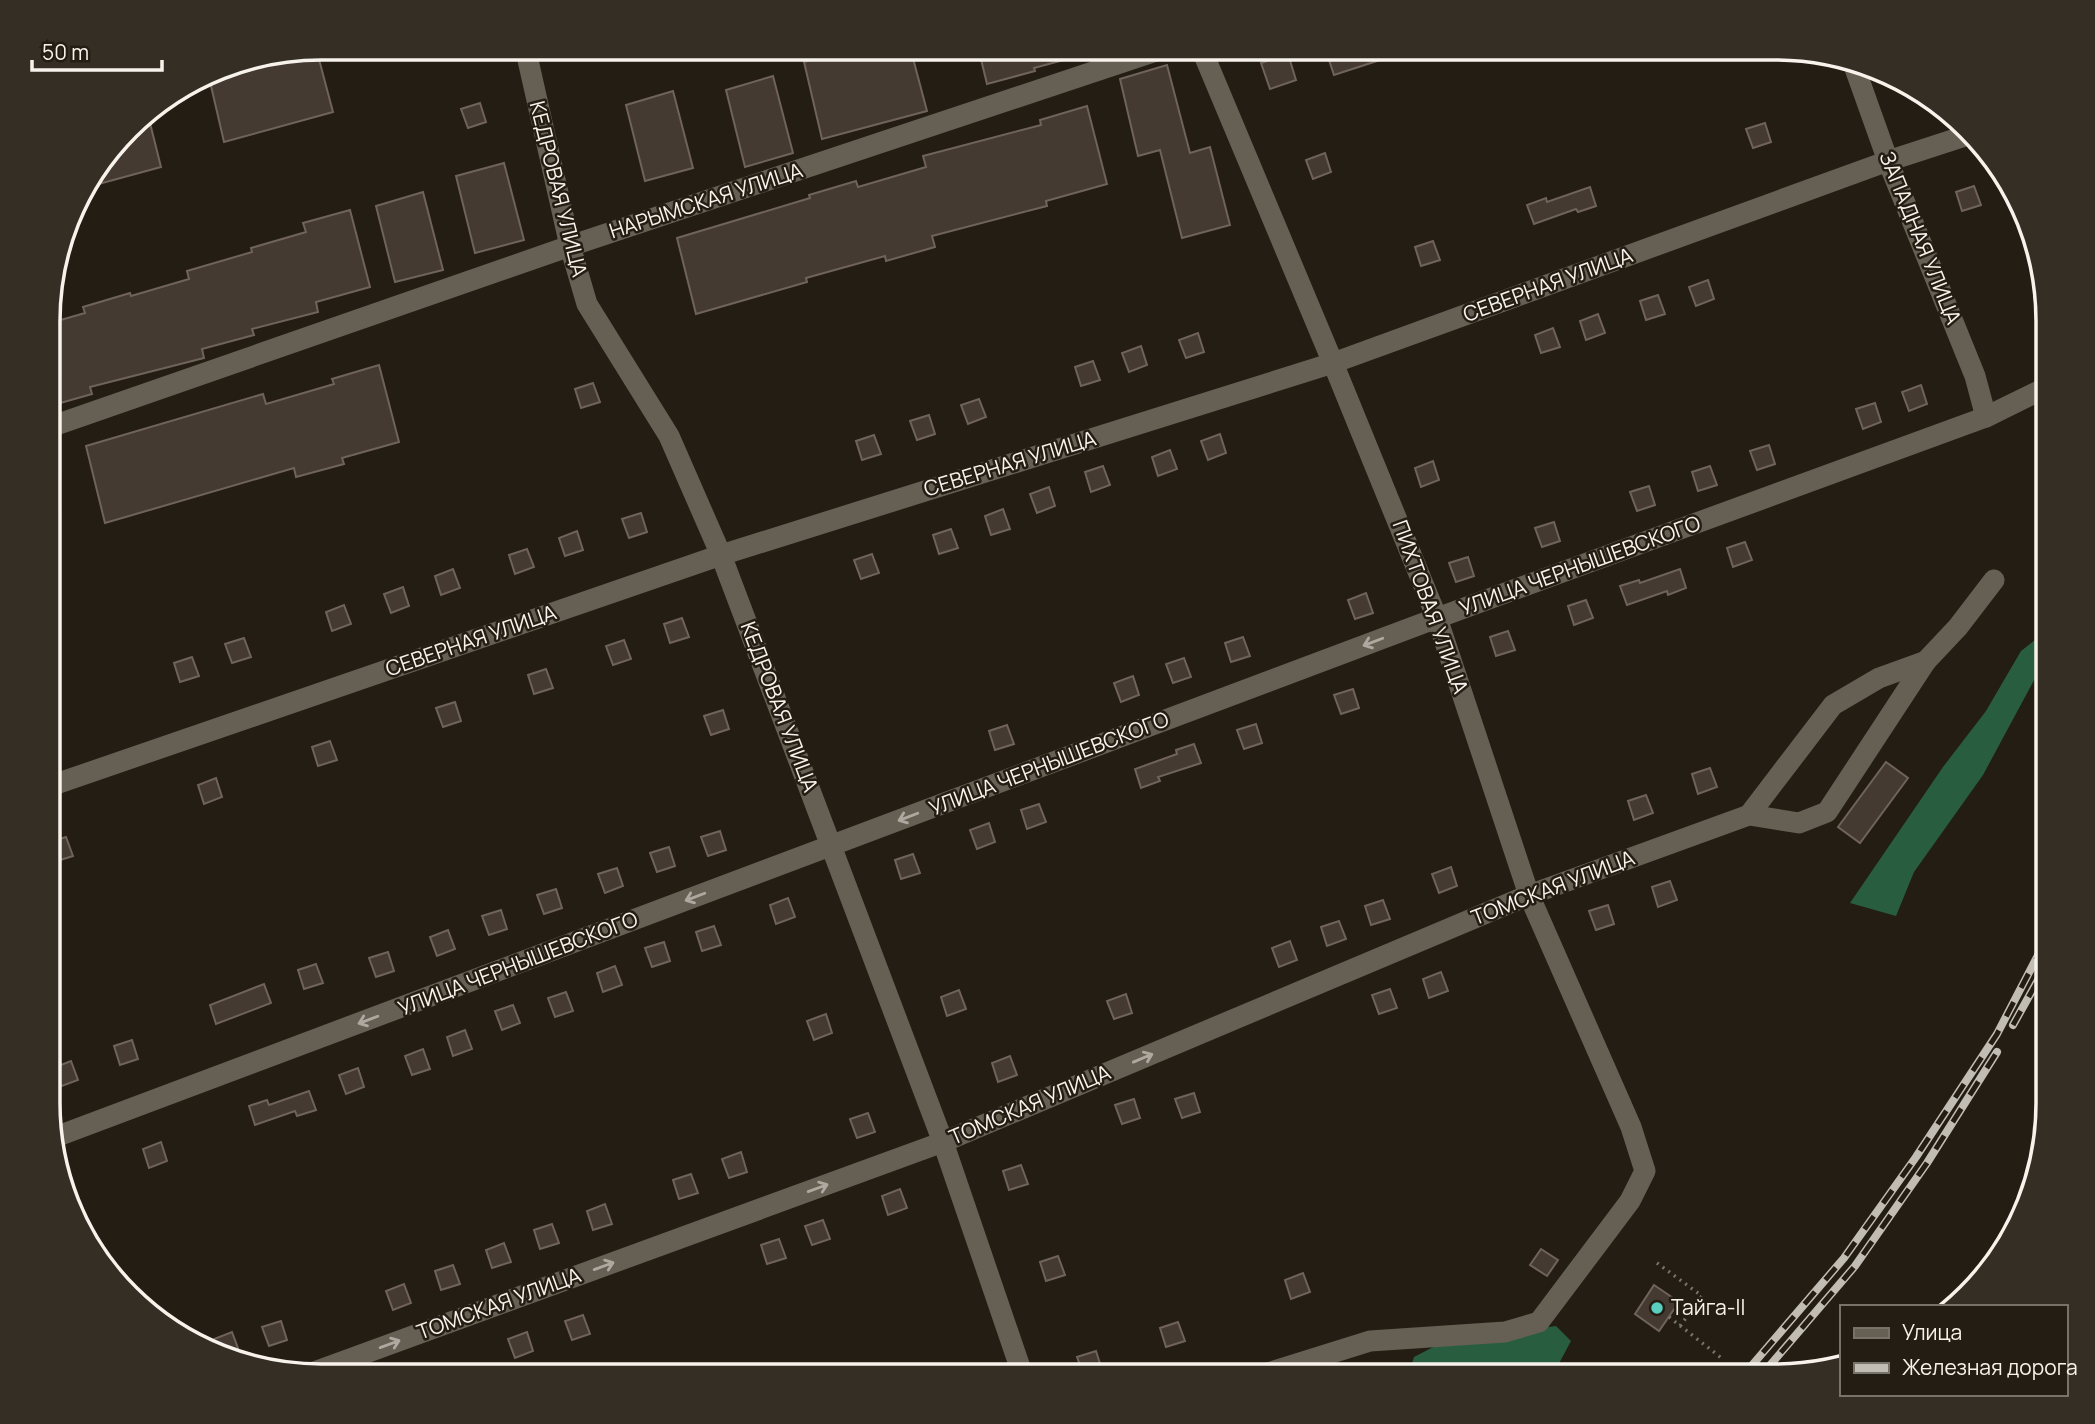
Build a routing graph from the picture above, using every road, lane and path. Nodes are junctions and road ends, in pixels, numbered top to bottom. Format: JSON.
{"nodes":[{"id":1,"x":528,"y":60,"type":"edge"},
{"id":2,"x":1130,"y":60,"type":"edge"},
{"id":3,"x":1206,"y":60,"type":"edge"},
{"id":4,"x":1856,"y":73,"type":"edge"},
{"id":5,"x":1960,"y":137,"type":"edge"},
{"id":6,"x":1888,"y":161,"type":"junction"},
{"id":7,"x":570,"y":246,"type":"junction"},
{"id":8,"x":1334,"y":363,"type":"junction"},
{"id":9,"x":2036,"y":392,"type":"edge"},
{"id":10,"x":1986,"y":417,"type":"junction"},
{"id":11,"x":60,"y":424,"type":"edge"},
{"id":12,"x":721,"y":555,"type":"junction"},
{"id":13,"x":1994,"y":580,"type":"dead end"},
{"id":14,"x":1437,"y":618,"type":"junction"},
{"id":15,"x":1926,"y":662,"type":"junction"},
{"id":16,"x":60,"y":783,"type":"edge"},
{"id":17,"x":1749,"y":815,"type":"junction"},
{"id":18,"x":832,"y":846,"type":"junction"},
{"id":19,"x":1529,"y":895,"type":"junction"},
{"id":20,"x":62,"y":1135,"type":"edge"},
{"id":21,"x":943,"y":1142,"type":"junction"},
{"id":22,"x":1657,"y":1263,"type":"dead end"},
{"id":23,"x":1669,"y":1317,"type":"dead end"},
{"id":24,"x":1680,"y":1325,"type":"junction"},
{"id":25,"x":1724,"y":1360,"type":"dead end"},
{"id":26,"x":336,"y":1364,"type":"edge"},
{"id":27,"x":1019,"y":1364,"type":"edge"},
{"id":28,"x":1297,"y":1364,"type":"edge"}],
"edges":[{"from":1,"to":7,"type":"street","name":"КЕДРОВАЯ УЛИЦА"},
{"from":2,"to":7,"type":"street","name":"НАРЫМСКАЯ УЛИЦА"},
{"from":3,"to":8,"type":"street","name":"ПИХТОВАЯ УЛИЦА"},
{"from":4,"to":6,"type":"street","name":"ЗАПАДНАЯ УЛИЦА"},
{"from":5,"to":6,"type":"street","name":"СЕВЕРНАЯ УЛИЦА"},
{"from":6,"to":8,"type":"street","name":"СЕВЕРНАЯ УЛИЦА"},
{"from":6,"to":10,"type":"street","name":"ЗАПАДНАЯ УЛИЦА"},
{"from":7,"to":11,"type":"street","name":"НАРЫМСКАЯ УЛИЦА"},
{"from":7,"to":12,"type":"street","name":"КЕДРОВАЯ УЛИЦА"},
{"from":8,"to":12,"type":"street","name":"СЕВЕРНАЯ УЛИЦА"},
{"from":8,"to":14,"type":"street","name":"ПИХТОВАЯ УЛИЦА"},
{"from":9,"to":10,"type":"street","name":"УЛИЦА ЧЕРНЫШЕВСКОГО"},
{"from":10,"to":14,"type":"street","name":"УЛИЦА ЧЕРНЫШЕВСКОГО"},
{"from":12,"to":16,"type":"street","name":"СЕВЕРНАЯ УЛИЦА"},
{"from":12,"to":18,"type":"street","name":"КЕДРОВАЯ УЛИЦА"},
{"from":13,"to":15,"type":"street"},
{"from":14,"to":18,"type":"street","name":"УЛИЦА ЧЕРНЫШЕВСКОГО","one_way":true},
{"from":14,"to":19,"type":"street","name":"ПИХТОВАЯ УЛИЦА"},
{"from":15,"to":17,"type":"street"},
{"from":15,"to":17,"type":"street"},
{"from":17,"to":19,"type":"street","name":"ТОМСКАЯ УЛИЦА"},
{"from":18,"to":20,"type":"street","name":"УЛИЦА ЧЕРНЫШЕВСКОГО","one_way":true},
{"from":18,"to":21,"type":"street","name":"КЕДРОВАЯ УЛИЦА"},
{"from":21,"to":19,"type":"street","name":"ТОМСКАЯ УЛИЦА","one_way":true},
{"from":19,"to":28,"type":"street","name":"ПИХТОВАЯ УЛИЦА"},
{"from":26,"to":21,"type":"street","name":"ТОМСКАЯ УЛИЦА","one_way":true},
{"from":21,"to":27,"type":"street","name":"КЕДРОВАЯ УЛИЦА"},
{"from":22,"to":24,"type":"path"},
{"from":23,"to":24,"type":"path"},
{"from":24,"to":25,"type":"path"}]}
